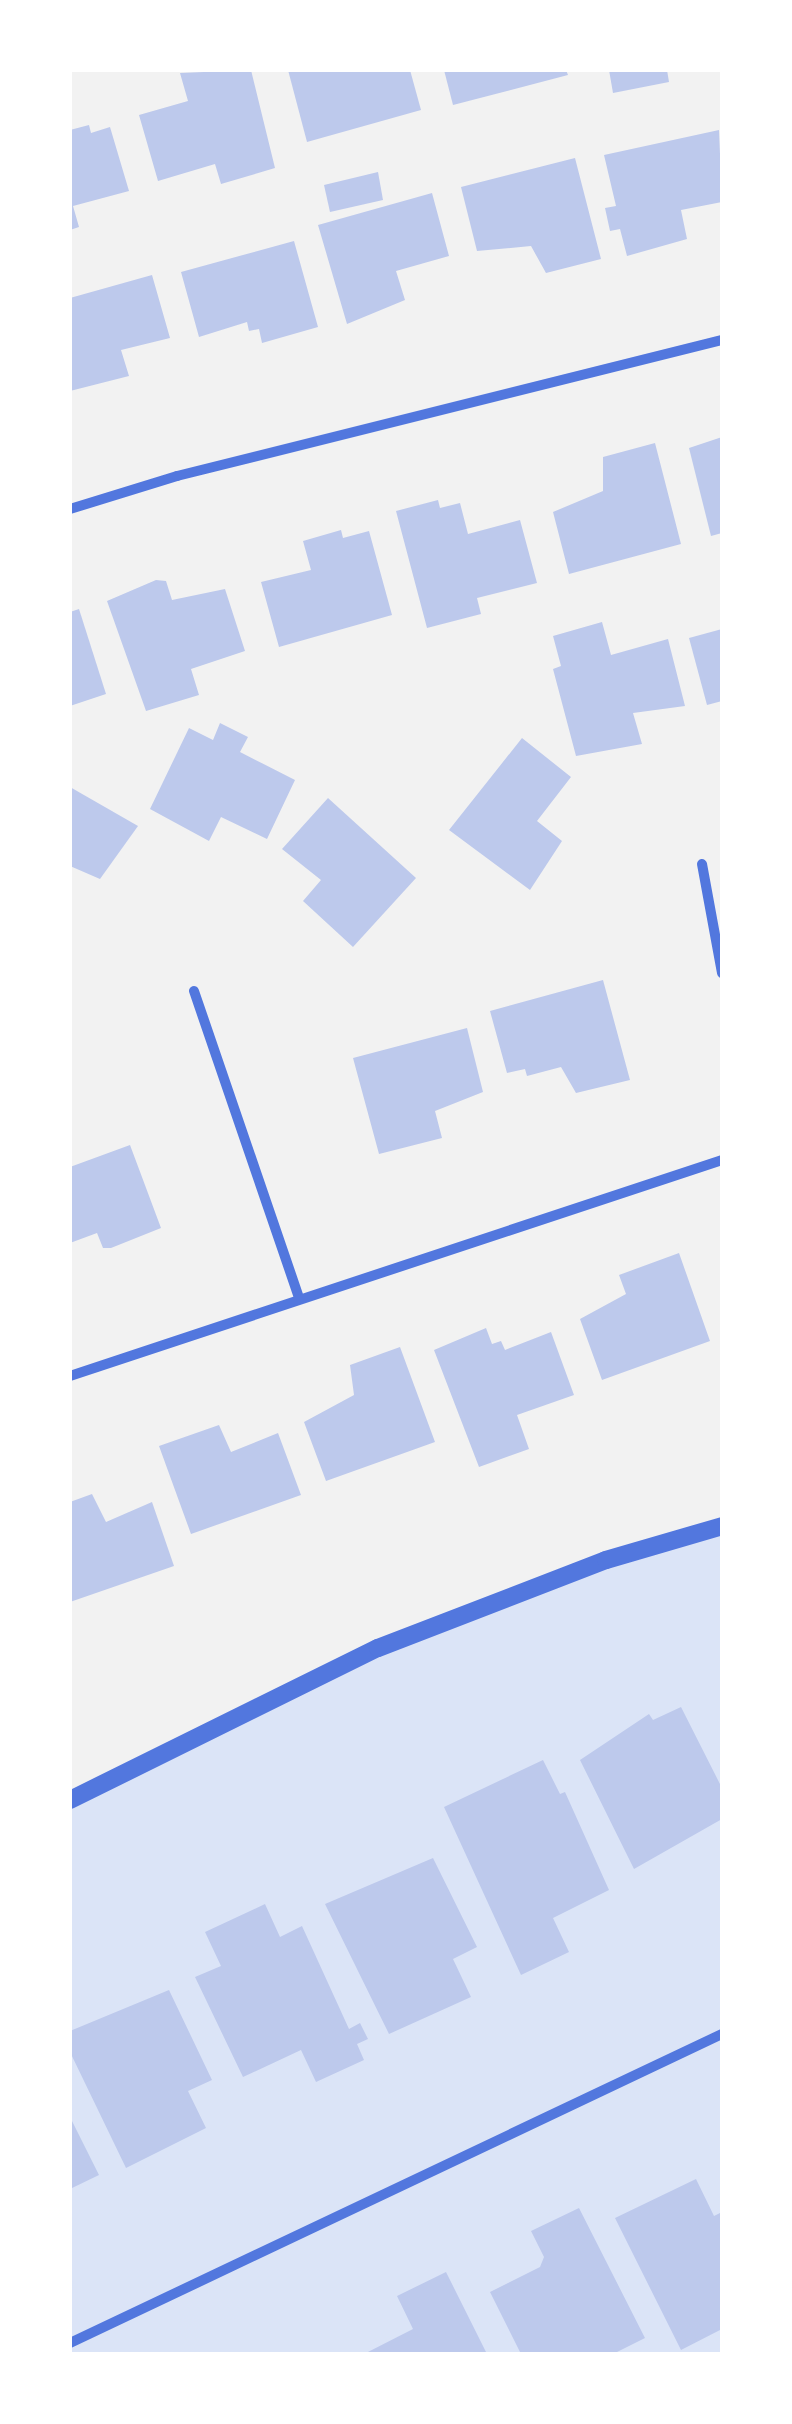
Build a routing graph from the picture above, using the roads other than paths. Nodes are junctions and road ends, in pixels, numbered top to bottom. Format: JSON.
{"nodes":[{"id":1,"x":722,"y":340,"type":"edge"},
{"id":2,"x":70,"y":509,"type":"edge"},
{"id":3,"x":702,"y":864,"type":"dead end"},
{"id":4,"x":722,"y":973,"type":"edge"},
{"id":5,"x":194,"y":991,"type":"dead end"},
{"id":6,"x":722,"y":1160,"type":"edge"},
{"id":7,"x":299,"y":1298,"type":"junction"},
{"id":8,"x":70,"y":1376,"type":"edge"},
{"id":9,"x":722,"y":1526,"type":"edge"},
{"id":10,"x":70,"y":1800,"type":"edge"},
{"id":11,"x":722,"y":2034,"type":"edge"},
{"id":12,"x":70,"y":2343,"type":"edge"}],
"edges":[{"from":1,"to":2,"type":"street"},
{"from":3,"to":4,"type":"street"},
{"from":5,"to":7,"type":"street"},
{"from":6,"to":7,"type":"street"},
{"from":7,"to":8,"type":"street"},
{"from":9,"to":10,"type":"street"},
{"from":11,"to":12,"type":"street"}]}
